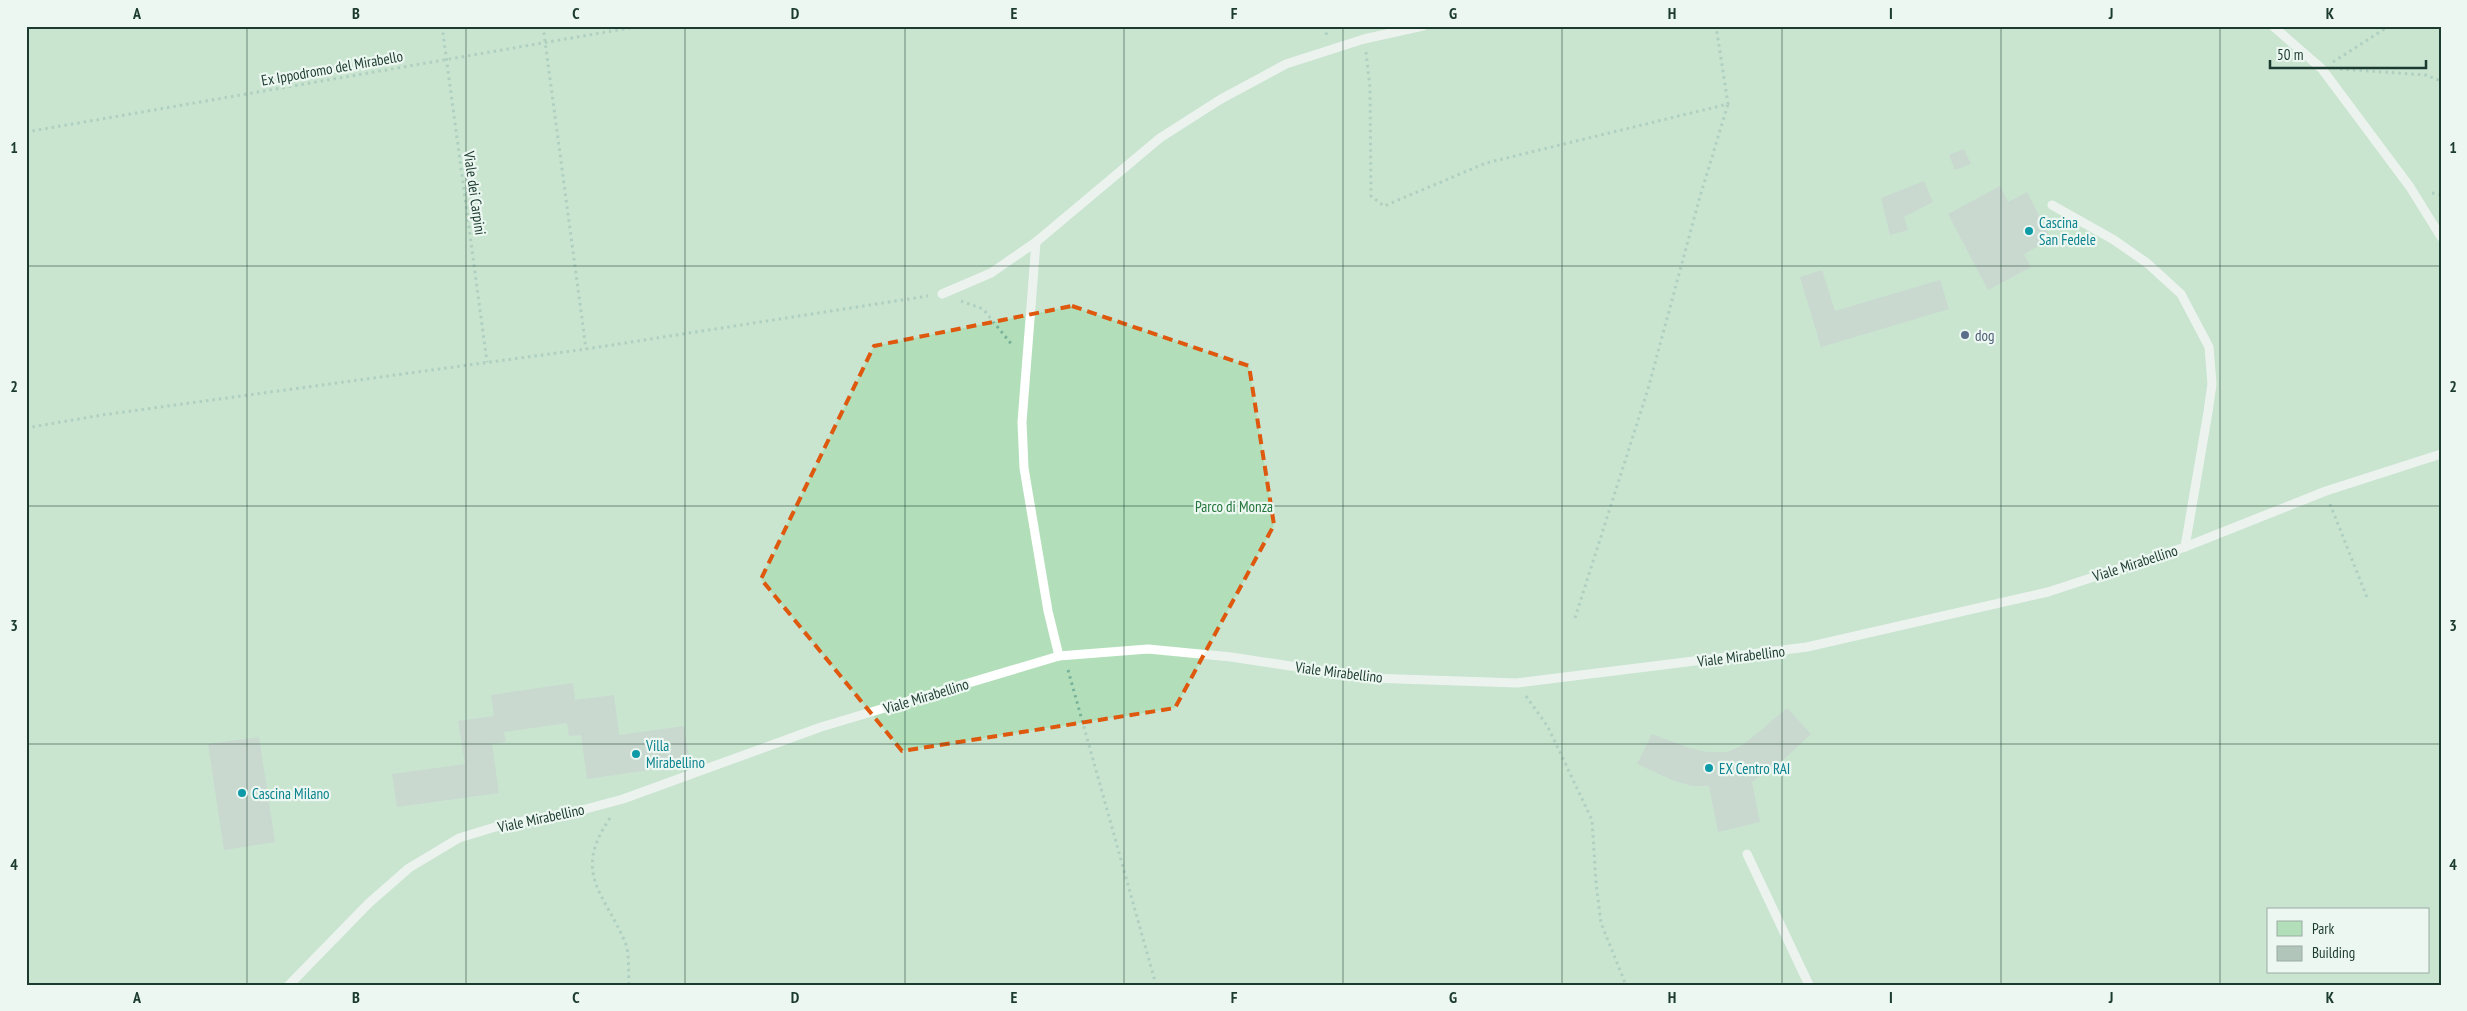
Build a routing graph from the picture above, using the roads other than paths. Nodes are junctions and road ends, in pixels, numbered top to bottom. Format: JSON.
{"nodes":[{"id":1,"x":1423,"y":26,"type":"edge"},
{"id":2,"x":2273,"y":26,"type":"edge"},
{"id":3,"x":2052,"y":205,"type":"dead end"},
{"id":4,"x":2441,"y":237,"type":"edge"},
{"id":5,"x":1036,"y":242,"type":"junction"},
{"id":6,"x":942,"y":294,"type":"road end"},
{"id":7,"x":2441,"y":454,"type":"edge"},
{"id":8,"x":2185,"y":547,"type":"junction"},
{"id":9,"x":1061,"y":656,"type":"junction"},
{"id":10,"x":1747,"y":854,"type":"dead end"},
{"id":11,"x":289,"y":985,"type":"edge"},
{"id":12,"x":1809,"y":985,"type":"edge"}],
"edges":[{"from":1,"to":5,"type":"lane"},
{"from":2,"to":4,"type":"lane"},
{"from":3,"to":8,"type":"lane"},
{"from":5,"to":6,"type":"lane"},
{"from":5,"to":9,"type":"lane"},
{"from":7,"to":8,"type":"lane","name":"Viale Mirabellino"},
{"from":8,"to":9,"type":"lane","name":"Viale Mirabellino"},
{"from":9,"to":11,"type":"lane","name":"Viale Mirabellino"},
{"from":10,"to":12,"type":"lane"}]}
